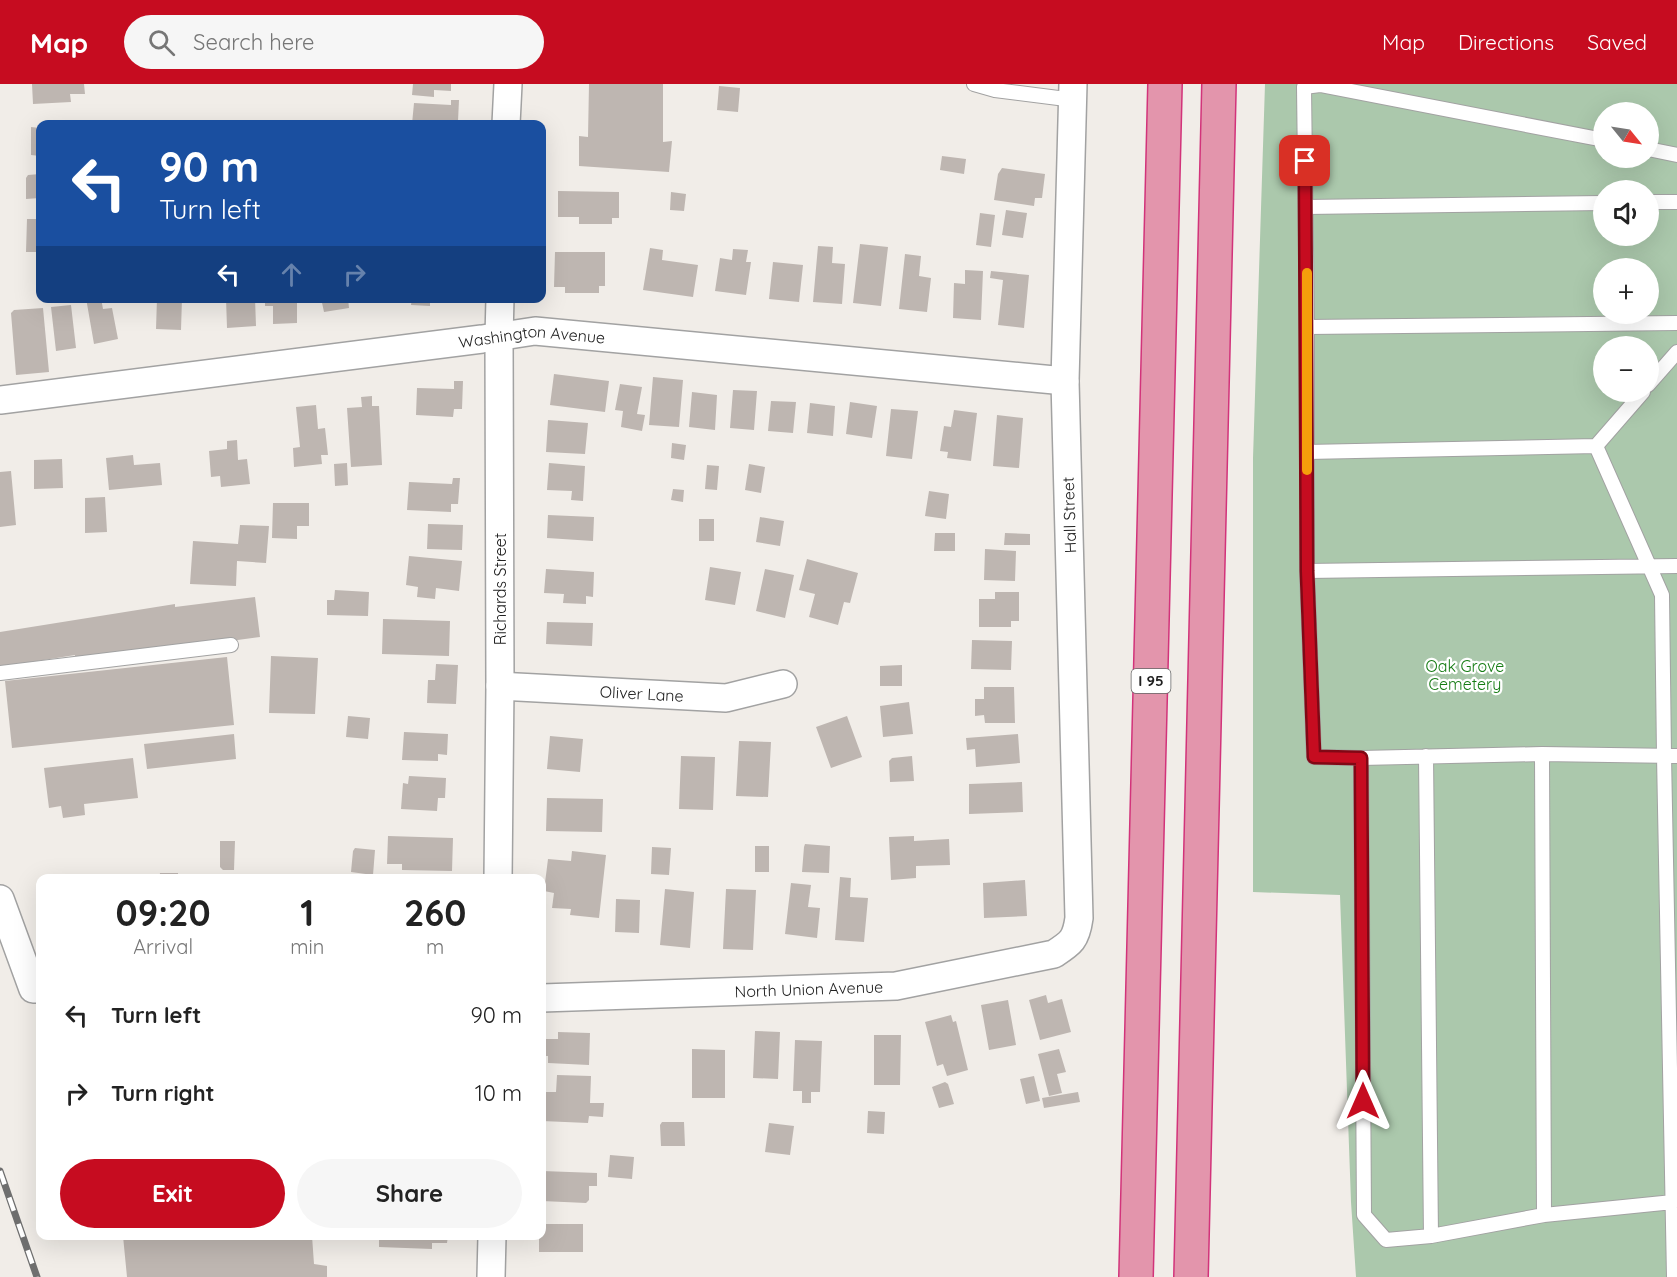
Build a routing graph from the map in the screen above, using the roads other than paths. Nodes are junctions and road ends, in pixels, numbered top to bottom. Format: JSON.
{"nodes":[{"id":1,"x":508,"y":84,"type":"edge"},
{"id":2,"x":974,"y":84,"type":"edge"},
{"id":3,"x":1166,"y":84,"type":"edge"},
{"id":4,"x":1219,"y":84,"type":"edge"},
{"id":5,"x":1303,"y":86,"type":"edge"},
{"id":6,"x":1073,"y":92,"type":"edge"},
{"id":7,"x":506,"y":120,"type":"edge"},
{"id":8,"x":1593,"y":138,"type":"edge"},
{"id":9,"x":1659,"y":151,"type":"edge"},
{"id":10,"x":1677,"y":155,"type":"edge"},
{"id":11,"x":1659,"y":202,"type":"edge"},
{"id":12,"x":1677,"y":202,"type":"edge"},
{"id":13,"x":1593,"y":203,"type":"edge"},
{"id":14,"x":1306,"y":207,"type":"junction"},
{"id":15,"x":500,"y":303,"type":"edge"},
{"id":16,"x":1677,"y":323,"type":"edge"},
{"id":17,"x":1307,"y":327,"type":"junction"},
{"id":18,"x":499,"y":337,"type":"junction"},
{"id":19,"x":1677,"y":352,"type":"edge"},
{"id":20,"x":1659,"y":372,"type":"edge"},
{"id":21,"x":1065,"y":381,"type":"junction"},
{"id":22,"x":0,"y":400,"type":"edge"},
{"id":23,"x":1634,"y":402,"type":"edge"},
{"id":24,"x":1596,"y":446,"type":"junction"},
{"id":25,"x":1307,"y":452,"type":"junction"},
{"id":26,"x":1677,"y":566,"type":"edge"},
{"id":27,"x":1650,"y":567,"type":"junction"},
{"id":28,"x":1307,"y":571,"type":"junction"},
{"id":29,"x":231,"y":645,"type":"dead end"},
{"id":30,"x":0,"y":673,"type":"edge"},
{"id":31,"x":783,"y":684,"type":"dead end"},
{"id":32,"x":500,"y":686,"type":"junction"},
{"id":33,"x":1542,"y":754,"type":"junction"},
{"id":34,"x":1426,"y":756,"type":"junction"},
{"id":35,"x":1670,"y":756,"type":"edge"},
{"id":36,"x":1361,"y":758,"type":"junction"},
{"id":37,"x":498,"y":874,"type":"edge"},
{"id":38,"x":0,"y":899,"type":"edge"},
{"id":39,"x":1070,"y":944,"type":"joint"},
{"id":40,"x":36,"y":987,"type":"edge"},
{"id":41,"x":546,"y":998,"type":"edge"},
{"id":42,"x":1673,"y":1202,"type":"junction"},
{"id":43,"x":1544,"y":1215,"type":"junction"},
{"id":44,"x":1431,"y":1236,"type":"junction"},
{"id":45,"x":492,"y":1240,"type":"edge"},
{"id":46,"x":491,"y":1277,"type":"edge"},
{"id":47,"x":1136,"y":1277,"type":"edge"},
{"id":48,"x":1191,"y":1277,"type":"edge"},
{"id":49,"x":1674,"y":1277,"type":"edge"}],
"edges":[{"from":1,"to":7,"type":"street"},
{"from":2,"to":6,"type":"lane"},
{"from":3,"to":47,"type":"highway","number":"I 95"},
{"from":4,"to":48,"type":"highway"},
{"from":5,"to":8,"type":"lane"},
{"from":5,"to":14,"type":"lane"},
{"from":6,"to":21,"type":"street","name":"Hall Street"},
{"from":9,"to":10,"type":"lane"},
{"from":11,"to":12,"type":"lane"},
{"from":13,"to":14,"type":"lane"},
{"from":14,"to":17,"type":"lane"},
{"from":15,"to":18,"type":"street","name":"Richards Street"},
{"from":16,"to":17,"type":"lane"},
{"from":17,"to":25,"type":"lane"},
{"from":18,"to":21,"type":"street","name":"Washington Avenue"},
{"from":18,"to":22,"type":"street","name":"Washington Avenue"},
{"from":18,"to":32,"type":"street","name":"Richards Street"},
{"from":19,"to":20,"type":"lane"},
{"from":21,"to":39,"type":"street","name":"Hall Street"},
{"from":23,"to":24,"type":"lane"},
{"from":24,"to":25,"type":"lane"},
{"from":24,"to":27,"type":"lane"},
{"from":25,"to":28,"type":"lane"},
{"from":26,"to":27,"type":"lane"},
{"from":27,"to":28,"type":"lane"},
{"from":27,"to":35,"type":"lane"},
{"from":28,"to":36,"type":"lane"},
{"from":29,"to":30,"type":"lane"},
{"from":31,"to":32,"type":"street","name":"Oliver Lane"},
{"from":32,"to":37,"type":"street","name":"Richards Street"},
{"from":33,"to":34,"type":"lane"},
{"from":33,"to":35,"type":"lane"},
{"from":33,"to":43,"type":"lane"},
{"from":34,"to":36,"type":"lane"},
{"from":34,"to":44,"type":"lane"},
{"from":35,"to":42,"type":"lane"},
{"from":36,"to":44,"type":"lane"},
{"from":38,"to":40,"type":"street"},
{"from":39,"to":41,"type":"street","name":"North Union Avenue"},
{"from":42,"to":43,"type":"lane"},
{"from":42,"to":49,"type":"lane"},
{"from":43,"to":44,"type":"lane"},
{"from":45,"to":46,"type":"street"}]}
